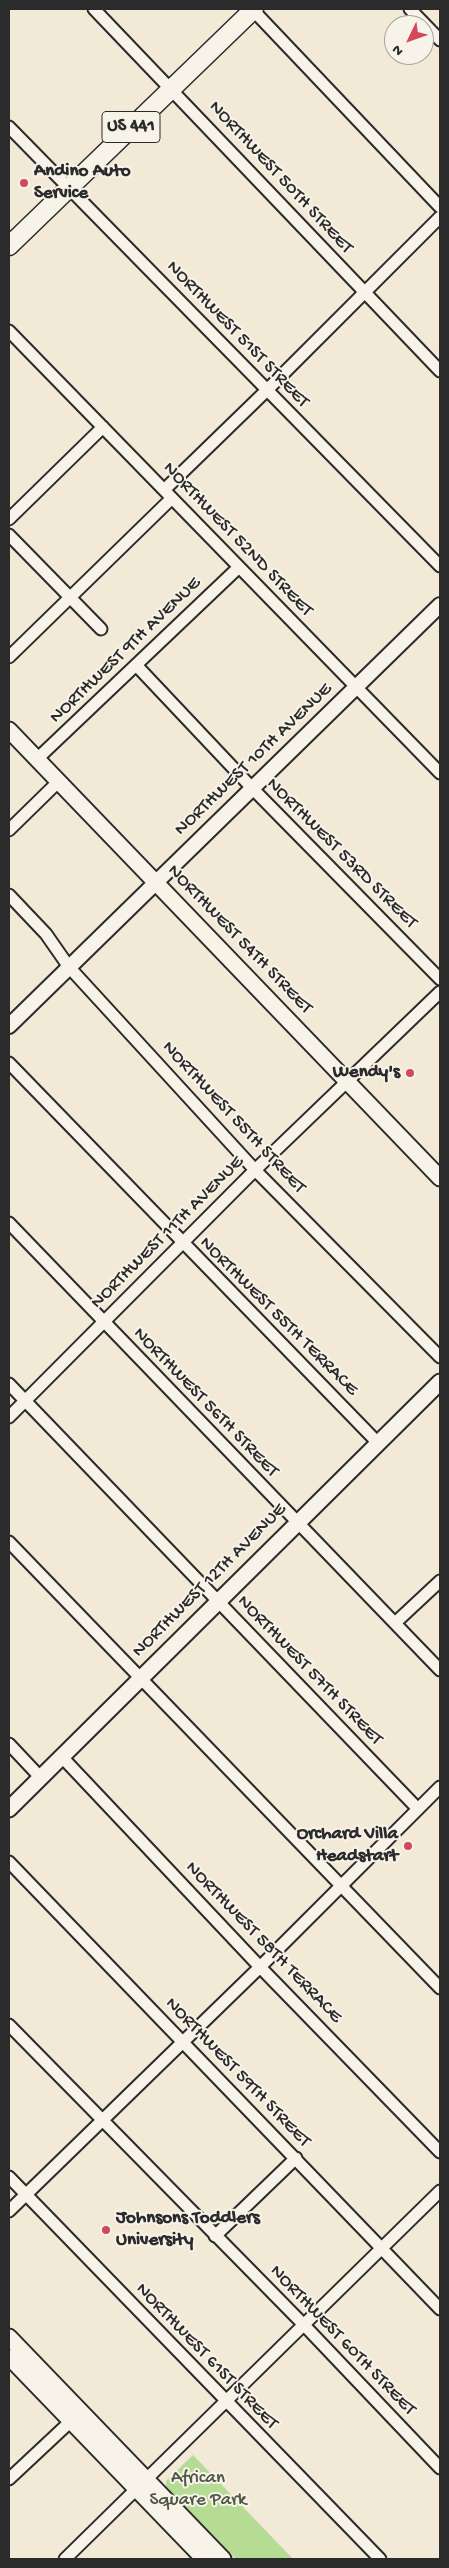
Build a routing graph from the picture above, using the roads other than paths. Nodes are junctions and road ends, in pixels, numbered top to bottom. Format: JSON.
{"nodes":[{"id":1,"x":94,"y":9,"type":"edge"},
{"id":2,"x":253,"y":9,"type":"edge"},
{"id":3,"x":410,"y":9,"type":"edge"},
{"id":4,"x":440,"y":40,"type":"edge"},
{"id":5,"x":171,"y":89,"type":"junction"},
{"id":6,"x":9,"y":127,"type":"edge"},
{"id":7,"x":68,"y":188,"type":"junction"},
{"id":8,"x":440,"y":206,"type":"edge"},
{"id":9,"x":440,"y":217,"type":"edge"},
{"id":10,"x":9,"y":246,"type":"edge"},
{"id":11,"x":364,"y":292,"type":"junction"},
{"id":12,"x":9,"y":331,"type":"edge"},
{"id":13,"x":440,"y":371,"type":"edge"},
{"id":14,"x":267,"y":390,"type":"junction"},
{"id":15,"x":103,"y":427,"type":"junction"},
{"id":16,"x":168,"y":494,"type":"junction"},
{"id":17,"x":9,"y":519,"type":"edge"},
{"id":18,"x":9,"y":535,"type":"edge"},
{"id":19,"x":440,"y":566,"type":"edge"},
{"id":20,"x":239,"y":567,"type":"junction"},
{"id":21,"x":68,"y":598,"type":"junction"},
{"id":22,"x":440,"y":605,"type":"edge"},
{"id":23,"x":101,"y":628,"type":"dead end"},
{"id":24,"x":9,"y":657,"type":"edge"},
{"id":25,"x":136,"y":665,"type":"junction"},
{"id":26,"x":356,"y":687,"type":"junction"},
{"id":27,"x":9,"y":730,"type":"edge"},
{"id":28,"x":37,"y":760,"type":"junction"},
{"id":29,"x":440,"y":773,"type":"edge"},
{"id":30,"x":58,"y":782,"type":"junction"},
{"id":31,"x":253,"y":789,"type":"junction"},
{"id":32,"x":9,"y":830,"type":"edge"},
{"id":33,"x":155,"y":882,"type":"junction"},
{"id":34,"x":9,"y":896,"type":"edge"},
{"id":35,"x":69,"y":967,"type":"junction"},
{"id":36,"x":440,"y":979,"type":"edge"},
{"id":37,"x":440,"y":992,"type":"edge"},
{"id":38,"x":9,"y":1026,"type":"edge"},
{"id":39,"x":9,"y":1063,"type":"edge"},
{"id":40,"x":348,"y":1083,"type":"junction"},
{"id":41,"x":255,"y":1170,"type":"junction"},
{"id":42,"x":440,"y":1178,"type":"edge"},
{"id":43,"x":9,"y":1223,"type":"edge"},
{"id":44,"x":182,"y":1244,"type":"junction"},
{"id":45,"x":104,"y":1323,"type":"junction"},
{"id":46,"x":440,"y":1357,"type":"edge"},
{"id":47,"x":440,"y":1382,"type":"edge"},
{"id":48,"x":9,"y":1384,"type":"edge"},
{"id":49,"x":25,"y":1401,"type":"junction"},
{"id":50,"x":9,"y":1417,"type":"edge"},
{"id":51,"x":378,"y":1444,"type":"junction"},
{"id":52,"x":297,"y":1524,"type":"junction"},
{"id":53,"x":9,"y":1542,"type":"edge"},
{"id":54,"x":440,"y":1581,"type":"edge"},
{"id":55,"x":218,"y":1602,"type":"junction"},
{"id":56,"x":395,"y":1623,"type":"junction"},
{"id":57,"x":440,"y":1670,"type":"edge"},
{"id":58,"x":141,"y":1679,"type":"junction"},
{"id":59,"x":9,"y":1744,"type":"edge"},
{"id":60,"x":62,"y":1757,"type":"junction"},
{"id":61,"x":41,"y":1778,"type":"junction"},
{"id":62,"x":440,"y":1787,"type":"edge"},
{"id":63,"x":9,"y":1809,"type":"edge"},
{"id":64,"x":418,"y":1809,"type":"junction"},
{"id":65,"x":9,"y":1862,"type":"edge"},
{"id":66,"x":341,"y":1884,"type":"junction"},
{"id":67,"x":260,"y":1968,"type":"junction"},
{"id":68,"x":440,"y":1988,"type":"edge"},
{"id":69,"x":9,"y":2024,"type":"edge"},
{"id":70,"x":183,"y":2043,"type":"junction"},
{"id":71,"x":101,"y":2120,"type":"junction"},
{"id":72,"x":440,"y":2152,"type":"edge"},
{"id":73,"x":296,"y":2158,"type":"junction"},
{"id":74,"x":9,"y":2177,"type":"edge"},
{"id":75,"x":440,"y":2191,"type":"edge"},
{"id":76,"x":26,"y":2195,"type":"junction"},
{"id":77,"x":9,"y":2211,"type":"edge"},
{"id":78,"x":215,"y":2236,"type":"junction"},
{"id":79,"x":382,"y":2247,"type":"junction"},
{"id":80,"x":440,"y":2308,"type":"edge"},
{"id":81,"x":304,"y":2325,"type":"junction"},
{"id":82,"x":9,"y":2337,"type":"edge"},
{"id":83,"x":9,"y":2357,"type":"edge"},
{"id":84,"x":225,"y":2402,"type":"junction"},
{"id":85,"x":71,"y":2421,"type":"junction"},
{"id":86,"x":440,"y":2468,"type":"edge"},
{"id":87,"x":9,"y":2478,"type":"edge"},
{"id":88,"x":141,"y":2484,"type":"junction"},
{"id":89,"x":65,"y":2559,"type":"edge"},
{"id":90,"x":204,"y":2559,"type":"edge"},
{"id":91,"x":223,"y":2559,"type":"edge"},
{"id":92,"x":380,"y":2559,"type":"edge"}],
"edges":[{"from":1,"to":5,"type":"street","name":"NORTHWEST 50TH STREET"},
{"from":2,"to":5,"type":"main road","number":"US 441"},
{"from":2,"to":8,"type":"street"},
{"from":3,"to":4,"type":"street"},
{"from":5,"to":7,"type":"main road","number":"US 441"},
{"from":5,"to":11,"type":"street","name":"NORTHWEST 50TH STREET"},
{"from":6,"to":7,"type":"street","name":"NORTHWEST 51ST STREET"},
{"from":7,"to":10,"type":"main road","number":"US 441"},
{"from":7,"to":14,"type":"street","name":"NORTHWEST 51ST STREET"},
{"from":9,"to":11,"type":"street"},
{"from":11,"to":13,"type":"street","name":"NORTHWEST 50TH STREET"},
{"from":11,"to":14,"type":"street"},
{"from":12,"to":15,"type":"street","name":"NORTHWEST 52ND STREET"},
{"from":14,"to":16,"type":"street"},
{"from":14,"to":19,"type":"street","name":"NORTHWEST 51ST STREET"},
{"from":15,"to":16,"type":"street","name":"NORTHWEST 52ND STREET"},
{"from":15,"to":17,"type":"street"},
{"from":16,"to":20,"type":"street","name":"NORTHWEST 52ND STREET"},
{"from":16,"to":21,"type":"street"},
{"from":18,"to":21,"type":"street"},
{"from":20,"to":25,"type":"street","name":"NORTHWEST 9TH AVENUE"},
{"from":20,"to":26,"type":"street","name":"NORTHWEST 52ND STREET"},
{"from":21,"to":23,"type":"street"},
{"from":21,"to":24,"type":"street"},
{"from":22,"to":26,"type":"street","name":"NORTHWEST 10TH AVENUE"},
{"from":25,"to":28,"type":"street","name":"NORTHWEST 9TH AVENUE"},
{"from":25,"to":31,"type":"street","name":"NORTHWEST 53RD STREET"},
{"from":26,"to":29,"type":"street","name":"NORTHWEST 52ND STREET"},
{"from":26,"to":31,"type":"street","name":"NORTHWEST 10TH AVENUE"},
{"from":27,"to":28,"type":"main road","name":"NORTHWEST 54TH STREET"},
{"from":28,"to":30,"type":"main road","name":"NORTHWEST 54TH STREET"},
{"from":30,"to":32,"type":"street"},
{"from":30,"to":33,"type":"main road","name":"NORTHWEST 54TH STREET"},
{"from":31,"to":33,"type":"street","name":"NORTHWEST 10TH AVENUE"},
{"from":31,"to":36,"type":"street","name":"NORTHWEST 53RD STREET"},
{"from":33,"to":35,"type":"street","name":"NORTHWEST 10TH AVENUE"},
{"from":33,"to":40,"type":"main road","name":"NORTHWEST 54TH STREET"},
{"from":34,"to":35,"type":"street","name":"NORTHWEST 55TH STREET"},
{"from":35,"to":38,"type":"street","name":"NORTHWEST 10TH AVENUE"},
{"from":35,"to":41,"type":"street","name":"NORTHWEST 55TH STREET"},
{"from":37,"to":40,"type":"street","name":"NORTHWEST 11TH AVENUE"},
{"from":39,"to":44,"type":"street","name":"NORTHWEST 55TH TERRACE"},
{"from":40,"to":41,"type":"street","name":"NORTHWEST 11TH AVENUE"},
{"from":40,"to":42,"type":"main road","name":"NORTHWEST 54TH STREET"},
{"from":41,"to":44,"type":"street","name":"NORTHWEST 11TH AVENUE"},
{"from":41,"to":46,"type":"street","name":"NORTHWEST 55TH STREET"},
{"from":43,"to":45,"type":"street","name":"NORTHWEST 56TH STREET"},
{"from":44,"to":45,"type":"street","name":"NORTHWEST 11TH AVENUE"},
{"from":44,"to":51,"type":"street","name":"NORTHWEST 55TH TERRACE"},
{"from":45,"to":49,"type":"street","name":"NORTHWEST 11TH AVENUE"},
{"from":45,"to":52,"type":"street","name":"NORTHWEST 56TH STREET"},
{"from":47,"to":51,"type":"main road","name":"NORTHWEST 12TH AVENUE"},
{"from":48,"to":49,"type":"street","name":"NORTHWEST 57TH STREET"},
{"from":49,"to":50,"type":"street","name":"NORTHWEST 11TH AVENUE"},
{"from":49,"to":55,"type":"street","name":"NORTHWEST 57TH STREET"},
{"from":51,"to":52,"type":"main road","name":"NORTHWEST 12TH AVENUE"},
{"from":52,"to":55,"type":"main road","name":"NORTHWEST 12TH AVENUE"},
{"from":52,"to":56,"type":"street","name":"NORTHWEST 56TH STREET"},
{"from":53,"to":58,"type":"street"},
{"from":54,"to":56,"type":"street"},
{"from":55,"to":58,"type":"main road","name":"NORTHWEST 12TH AVENUE"},
{"from":55,"to":64,"type":"street","name":"NORTHWEST 57TH STREET"},
{"from":56,"to":57,"type":"street","name":"NORTHWEST 56TH STREET"},
{"from":58,"to":60,"type":"main road","name":"NORTHWEST 12TH AVENUE"},
{"from":58,"to":66,"type":"street"},
{"from":59,"to":61,"type":"street"},
{"from":60,"to":61,"type":"main road","name":"NORTHWEST 12TH AVENUE"},
{"from":60,"to":67,"type":"street","name":"NORTHWEST 58TH TERRACE"},
{"from":61,"to":63,"type":"main road","name":"NORTHWEST 12TH AVENUE"},
{"from":62,"to":64,"type":"street"},
{"from":64,"to":66,"type":"street"},
{"from":65,"to":70,"type":"street","name":"NORTHWEST 59TH STREET"},
{"from":66,"to":67,"type":"street"},
{"from":66,"to":68,"type":"street"},
{"from":67,"to":70,"type":"street"},
{"from":67,"to":72,"type":"street","name":"NORTHWEST 58TH TERRACE"},
{"from":69,"to":71,"type":"street","name":"NORTHWEST 60TH STREET"},
{"from":70,"to":71,"type":"street"},
{"from":70,"to":73,"type":"street","name":"NORTHWEST 59TH STREET"},
{"from":71,"to":76,"type":"street"},
{"from":71,"to":78,"type":"street","name":"NORTHWEST 60TH STREET"},
{"from":73,"to":78,"type":"street"},
{"from":73,"to":79,"type":"street","name":"NORTHWEST 59TH STREET"},
{"from":74,"to":76,"type":"street","name":"NORTHWEST 61ST STREET"},
{"from":75,"to":79,"type":"street"},
{"from":76,"to":77,"type":"street"},
{"from":76,"to":84,"type":"street","name":"NORTHWEST 61ST STREET"},
{"from":78,"to":81,"type":"street","name":"NORTHWEST 60TH STREET"},
{"from":79,"to":80,"type":"street","name":"NORTHWEST 59TH STREET"},
{"from":79,"to":81,"type":"street"},
{"from":81,"to":84,"type":"street"},
{"from":81,"to":86,"type":"street","name":"NORTHWEST 60TH STREET"},
{"from":82,"to":88,"type":"main road"},
{"from":83,"to":85,"type":"main road"},
{"from":84,"to":88,"type":"street"},
{"from":84,"to":92,"type":"street","name":"NORTHWEST 61ST STREET"},
{"from":85,"to":87,"type":"street"},
{"from":85,"to":88,"type":"main road"},
{"from":88,"to":89,"type":"street"},
{"from":88,"to":90,"type":"main road"},
{"from":88,"to":91,"type":"main road"}]}
